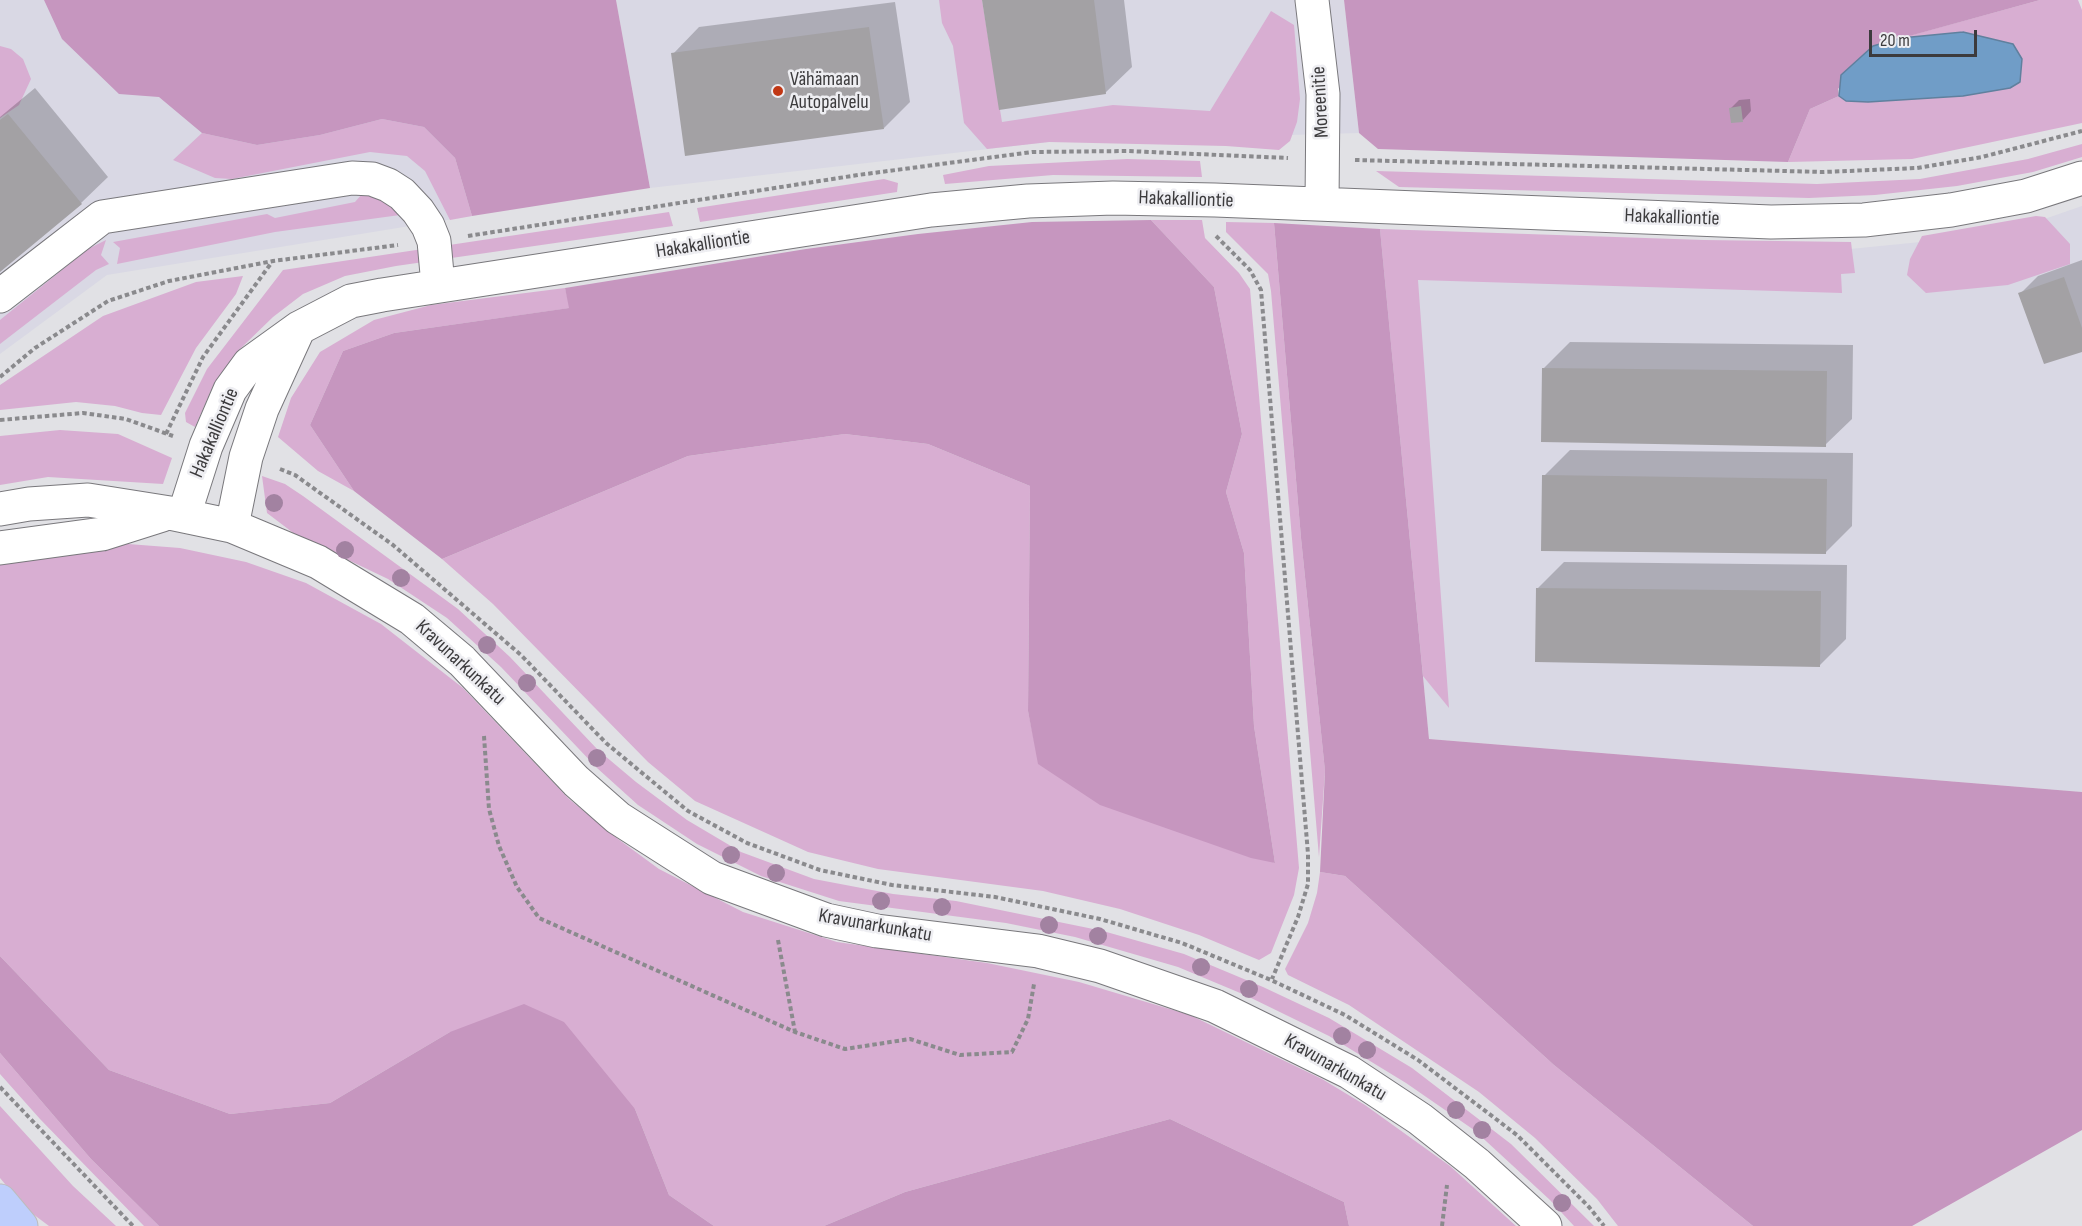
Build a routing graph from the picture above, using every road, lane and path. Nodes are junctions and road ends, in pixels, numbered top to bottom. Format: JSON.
{"nodes":[{"id":1,"x":1312,"y":0,"type":"edge"},
{"id":2,"x":1215,"y":155,"type":"dead end"},
{"id":3,"x":2082,"y":178,"type":"edge"},
{"id":4,"x":1215,"y":201,"type":"junction"},
{"id":5,"x":1322,"y":204,"type":"junction"},
{"id":6,"x":273,"y":261,"type":"dead end"},
{"id":7,"x":438,"y":285,"type":"junction"},
{"id":8,"x":0,"y":296,"type":"edge"},
{"id":9,"x":299,"y":328,"type":"junction"},
{"id":10,"x":0,"y":420,"type":"edge"},
{"id":11,"x":166,"y":434,"type":"junction"},
{"id":12,"x":206,"y":446,"type":"junction"},
{"id":13,"x":246,"y":457,"type":"junction"},
{"id":14,"x":0,"y":509,"type":"edge"},
{"id":15,"x":177,"y":514,"type":"junction"},
{"id":16,"x":232,"y":526,"type":"junction"},
{"id":17,"x":0,"y":549,"type":"edge"},
{"id":18,"x":485,"y":685,"type":"junction"},
{"id":19,"x":771,"y":901,"type":"junction"},
{"id":20,"x":1038,"y":951,"type":"junction"},
{"id":21,"x":1272,"y":980,"type":"junction"},
{"id":22,"x":795,"y":1032,"type":"junction"},
{"id":23,"x":0,"y":1087,"type":"edge"},
{"id":24,"x":0,"y":1201,"type":"edge"},
{"id":25,"x":21,"y":1226,"type":"edge"},
{"id":26,"x":133,"y":1226,"type":"edge"},
{"id":27,"x":1545,"y":1226,"type":"edge"},
{"id":28,"x":1604,"y":1226,"type":"edge"}],
"edges":[{"from":1,"to":5,"type":"street","name":"Moreenitie"},
{"from":2,"to":4,"type":"path"},
{"from":3,"to":5,"type":"street","name":"Hakakalliontie"},
{"from":4,"to":5,"type":"street","name":"Hakakalliontie"},
{"from":4,"to":7,"type":"street","name":"Hakakalliontie"},
{"from":4,"to":21,"type":"path"},
{"from":6,"to":11,"type":"path"},
{"from":7,"to":8,"type":"street"},
{"from":7,"to":9,"type":"street","name":"Hakakalliontie"},
{"from":9,"to":12,"type":"street","name":"Hakakalliontie"},
{"from":9,"to":13,"type":"street","name":"Hakakalliontie"},
{"from":10,"to":11,"type":"path"},
{"from":11,"to":12,"type":"path"},
{"from":12,"to":15,"type":"street","name":"Hakakalliontie"},
{"from":13,"to":16,"type":"street","name":"Hakakalliontie"},
{"from":13,"to":21,"type":"path"},
{"from":14,"to":15,"type":"street","name":"Kravunarkunkatu"},
{"from":15,"to":16,"type":"street","name":"Kravunarkunkatu"},
{"from":15,"to":17,"type":"street"},
{"from":16,"to":18,"type":"street","name":"Kravunarkunkatu"},
{"from":18,"to":19,"type":"street","name":"Kravunarkunkatu"},
{"from":18,"to":22,"type":"path"},
{"from":19,"to":20,"type":"street","name":"Kravunarkunkatu"},
{"from":19,"to":22,"type":"path"},
{"from":20,"to":22,"type":"path"},
{"from":20,"to":27,"type":"street","name":"Kravunarkunkatu"},
{"from":21,"to":28,"type":"path"},
{"from":23,"to":26,"type":"path"},
{"from":24,"to":25,"type":"main road"}]}
